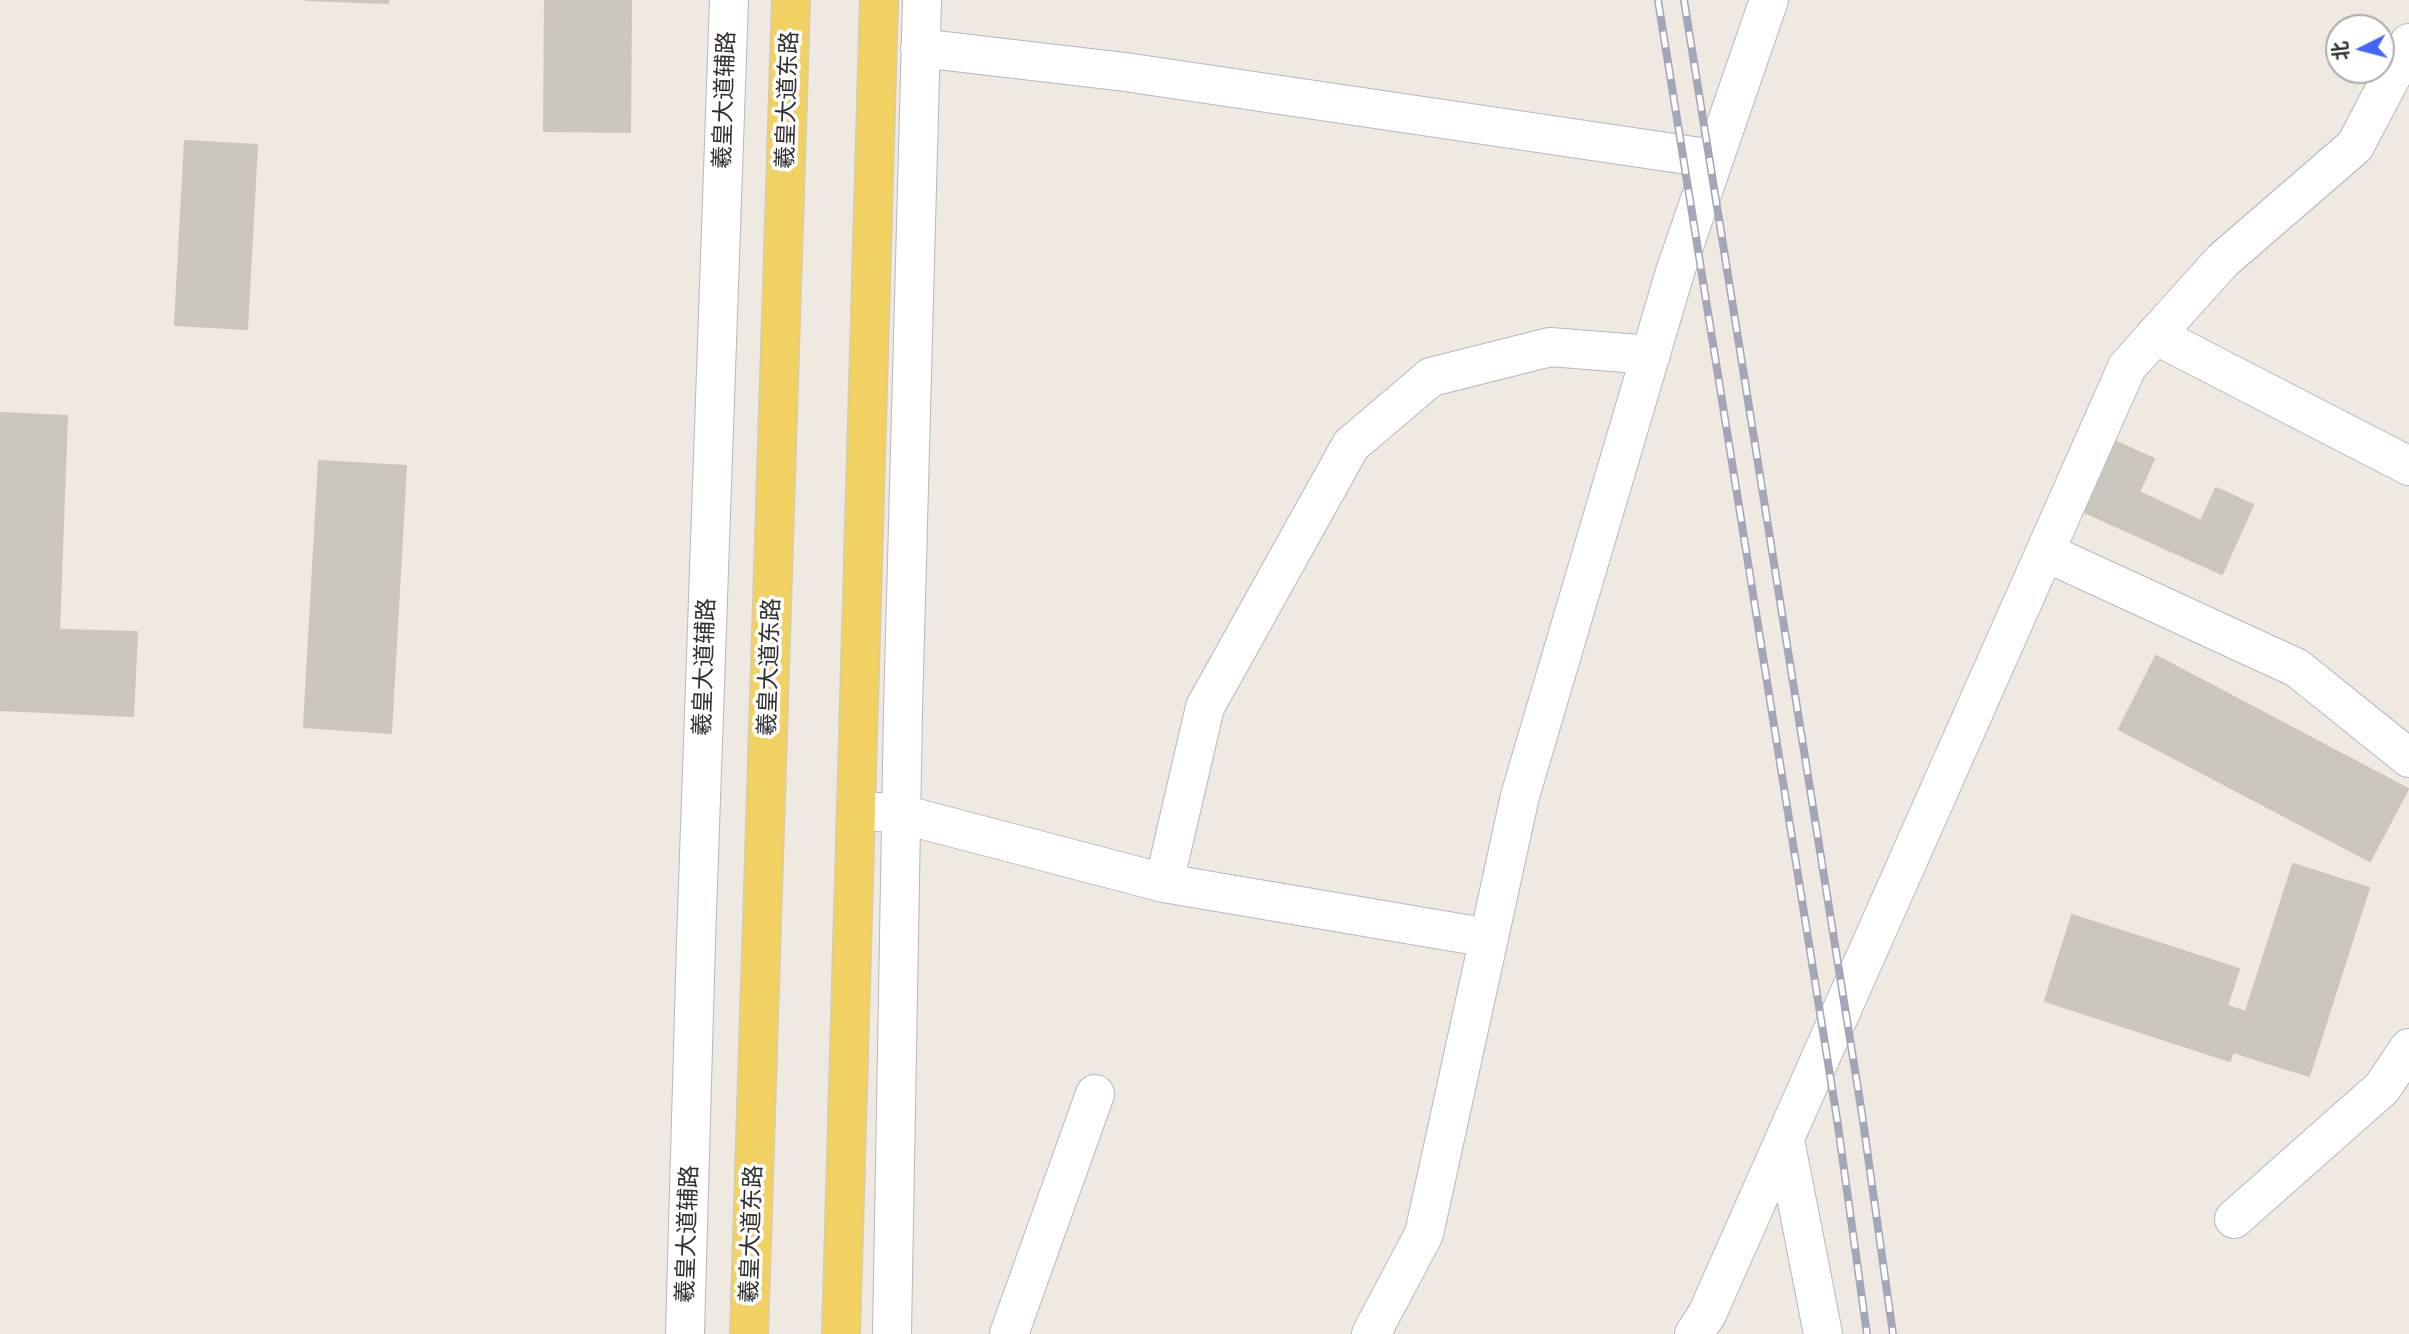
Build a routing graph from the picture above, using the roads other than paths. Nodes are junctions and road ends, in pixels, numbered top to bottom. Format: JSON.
{"nodes":[{"id":1,"x":729,"y":0,"type":"edge"},
{"id":2,"x":791,"y":0,"type":"edge"},
{"id":3,"x":879,"y":0,"type":"edge"},
{"id":4,"x":922,"y":0,"type":"edge"},
{"id":5,"x":1769,"y":0,"type":"edge"},
{"id":6,"x":2409,"y":43,"type":"edge"},
{"id":7,"x":920,"y":48,"type":"junction"},
{"id":8,"x":1714,"y":159,"type":"junction"},
{"id":9,"x":2155,"y":335,"type":"junction"},
{"id":10,"x":1651,"y":355,"type":"junction"},
{"id":11,"x":2409,"y":466,"type":"edge"},
{"id":12,"x":2045,"y":552,"type":"junction"},
{"id":13,"x":2409,"y":758,"type":"edge"},
{"id":14,"x":856,"y":810,"type":"junction"},
{"id":15,"x":901,"y":814,"type":"junction"},
{"id":16,"x":1164,"y":883,"type":"junction"},
{"id":17,"x":1489,"y":938,"type":"junction"},
{"id":18,"x":2409,"y":1048,"type":"edge"},
{"id":19,"x":1095,"y":1094,"type":"dead end"},
{"id":20,"x":1785,"y":1140,"type":"junction"},
{"id":21,"x":2234,"y":1219,"type":"dead end"},
{"id":22,"x":685,"y":1334,"type":"edge"},
{"id":23,"x":749,"y":1334,"type":"edge"},
{"id":24,"x":841,"y":1334,"type":"edge"},
{"id":25,"x":892,"y":1334,"type":"edge"},
{"id":26,"x":1009,"y":1334,"type":"edge"},
{"id":27,"x":1371,"y":1334,"type":"edge"},
{"id":28,"x":1694,"y":1334,"type":"edge"},
{"id":29,"x":1824,"y":1334,"type":"edge"}],
"edges":[{"from":1,"to":22,"type":"street","name":"羲皇大道辅路"},
{"from":2,"to":23,"type":"main road","name":"羲皇大道东路"},
{"from":3,"to":14,"type":"main road"},
{"from":4,"to":7,"type":"street"},
{"from":5,"to":8,"type":"street"},
{"from":6,"to":9,"type":"street"},
{"from":7,"to":8,"type":"street"},
{"from":7,"to":15,"type":"street"},
{"from":8,"to":10,"type":"street"},
{"from":9,"to":11,"type":"street"},
{"from":9,"to":12,"type":"street"},
{"from":10,"to":16,"type":"street"},
{"from":10,"to":17,"type":"street"},
{"from":12,"to":13,"type":"street"},
{"from":12,"to":20,"type":"street"},
{"from":14,"to":15,"type":"street"},
{"from":14,"to":24,"type":"main road"},
{"from":15,"to":16,"type":"street"},
{"from":15,"to":25,"type":"street"},
{"from":16,"to":17,"type":"street"},
{"from":17,"to":27,"type":"street"},
{"from":18,"to":21,"type":"street"},
{"from":19,"to":26,"type":"street"},
{"from":20,"to":28,"type":"street"},
{"from":20,"to":29,"type":"street"}]}
